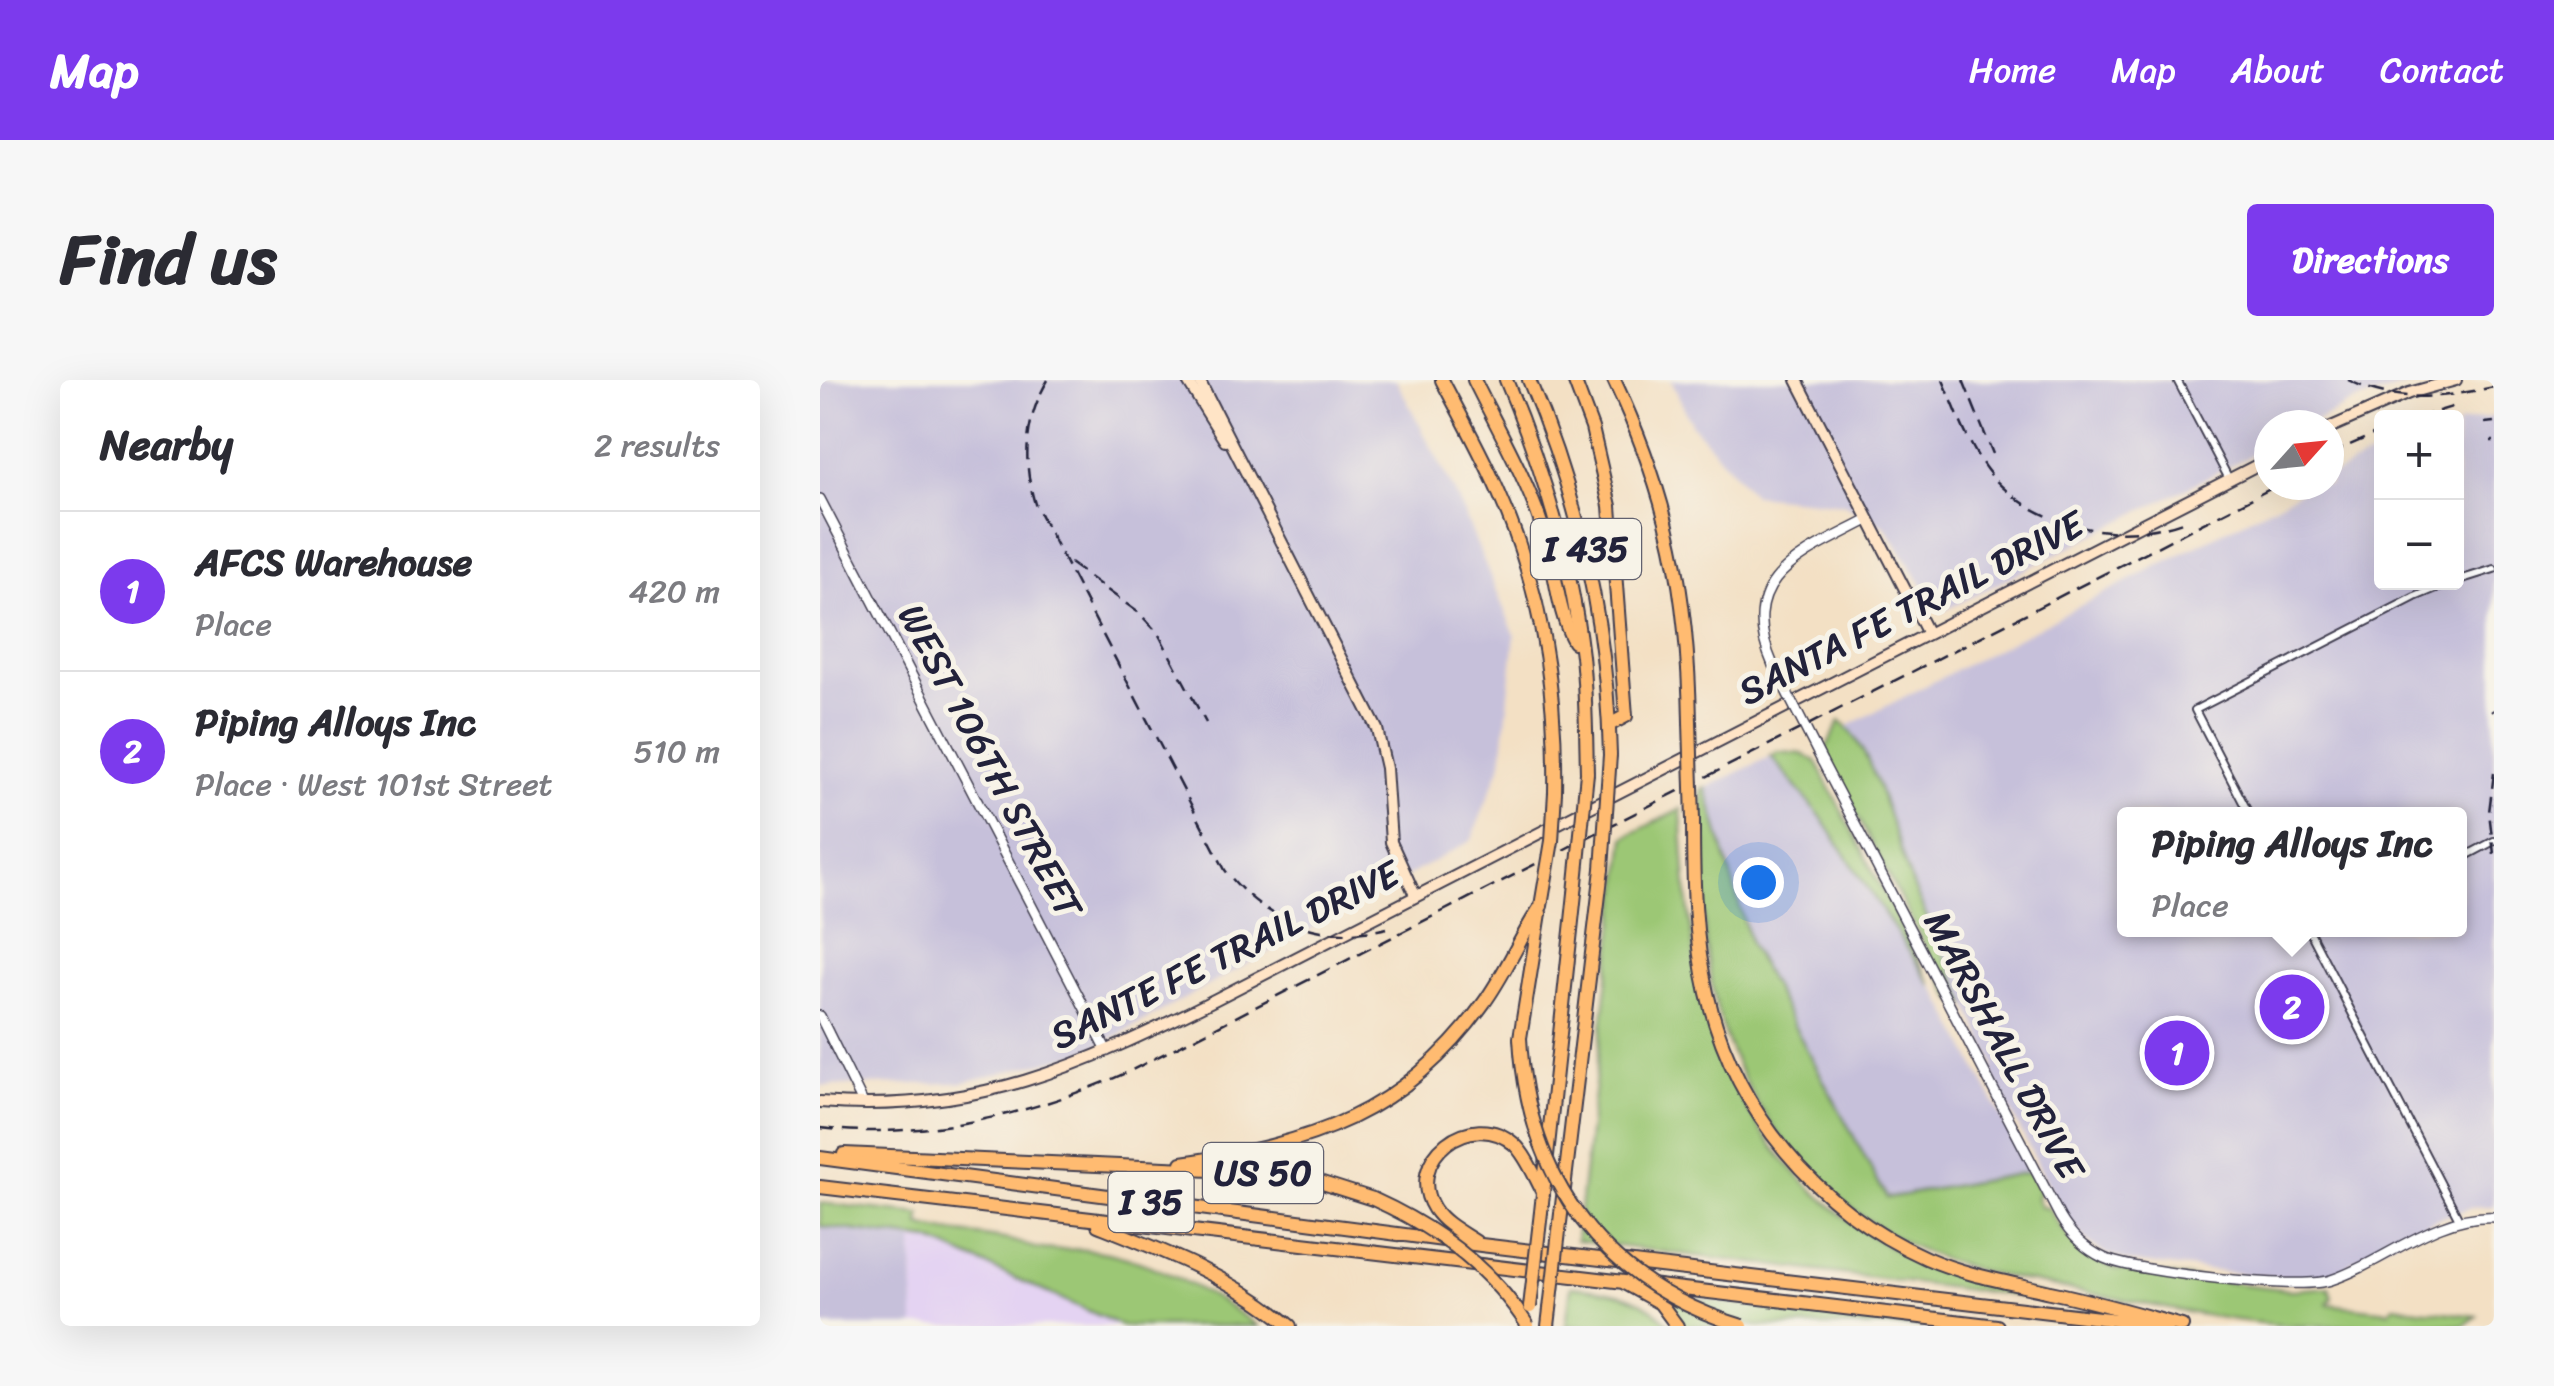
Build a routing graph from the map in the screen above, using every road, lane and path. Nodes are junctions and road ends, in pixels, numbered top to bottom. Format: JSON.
{"nodes":[{"id":1,"x":1188,"y":380,"type":"edge"},
{"id":2,"x":1199,"y":380,"type":"edge"},
{"id":3,"x":1442,"y":380,"type":"edge"},
{"id":4,"x":1474,"y":380,"type":"edge"},
{"id":5,"x":1506,"y":380,"type":"edge"},
{"id":6,"x":1529,"y":380,"type":"edge"},
{"id":7,"x":1574,"y":380,"type":"edge"},
{"id":8,"x":1614,"y":380,"type":"edge"},
{"id":9,"x":1797,"y":380,"type":"edge"},
{"id":10,"x":2177,"y":380,"type":"edge"},
{"id":11,"x":2456,"y":380,"type":"edge"},
{"id":12,"x":2430,"y":383,"type":"edge"},
{"id":13,"x":2344,"y":421,"type":"edge"},
{"id":14,"x":1237,"y":458,"type":"junction"},
{"id":15,"x":2254,"y":466,"type":"edge"},
{"id":16,"x":2230,"y":479,"type":"junction"},
{"id":17,"x":820,"y":499,"type":"edge"},
{"id":18,"x":1868,"y":520,"type":"junction"},
{"id":19,"x":2494,"y":569,"type":"edge"},
{"id":20,"x":2464,"y":579,"type":"edge"},
{"id":21,"x":2433,"y":590,"type":"edge"},
{"id":22,"x":1927,"y":632,"type":"junction"},
{"id":23,"x":1582,"y":655,"type":"junction"},
{"id":24,"x":1609,"y":725,"type":"junction"},
{"id":25,"x":2245,"y":807,"type":"edge"},
{"id":26,"x":1581,"y":812,"type":"joint"},
{"id":27,"x":2494,"y":841,"type":"edge"},
{"id":28,"x":2467,"y":855,"type":"edge"},
{"id":29,"x":1415,"y":895,"type":"junction"},
{"id":30,"x":1542,"y":906,"type":"junction"},
{"id":31,"x":2313,"y":937,"type":"edge"},
{"id":32,"x":820,"y":1016,"type":"edge"},
{"id":33,"x":1107,"y":1051,"type":"junction"},
{"id":34,"x":820,"y":1102,"type":"edge"},
{"id":35,"x":864,"y":1103,"type":"junction"},
{"id":36,"x":820,"y":1155,"type":"edge"},
{"id":37,"x":1150,"y":1167,"type":"junction"},
{"id":38,"x":820,"y":1187,"type":"edge"},
{"id":39,"x":1543,"y":1192,"type":"junction"},
{"id":40,"x":2494,"y":1217,"type":"edge"},
{"id":41,"x":1080,"y":1218,"type":"junction"},
{"id":42,"x":2461,"y":1222,"type":"junction"},
{"id":43,"x":1481,"y":1245,"type":"junction"},
{"id":44,"x":1621,"y":1282,"type":"junction"},
{"id":45,"x":1290,"y":1326,"type":"edge"},
{"id":46,"x":1528,"y":1326,"type":"edge"},
{"id":47,"x":1548,"y":1326,"type":"edge"},
{"id":48,"x":1677,"y":1326,"type":"edge"},
{"id":49,"x":1742,"y":1326,"type":"edge"},
{"id":50,"x":1997,"y":1326,"type":"edge"},
{"id":51,"x":2168,"y":1326,"type":"edge"},
{"id":52,"x":2182,"y":1326,"type":"edge"}],
"edges":[{"from":1,"to":14,"type":"main road"},
{"from":2,"to":14,"type":"main road"},
{"from":3,"to":30,"type":"highway","bridge":true},
{"from":4,"to":23,"type":"highway"},
{"from":5,"to":23,"type":"highway","number":"I 435"},
{"from":6,"to":24,"type":"highway","number":"I 435"},
{"from":7,"to":24,"type":"highway"},
{"from":8,"to":52,"type":"highway","bridge":true},
{"from":9,"to":18,"type":"main road"},
{"from":10,"to":16,"type":"street"},
{"from":11,"to":12,"type":"main road"},
{"from":12,"to":13,"type":"main road"},
{"from":14,"to":29,"type":"main road"},
{"from":15,"to":16,"type":"main road","name":"SANTA FE TRAIL DRIVE"},
{"from":16,"to":22,"type":"main road","name":"SANTA FE TRAIL DRIVE"},
{"from":17,"to":33,"type":"street","name":"WEST 106TH STREET"},
{"from":18,"to":22,"type":"main road"},
{"from":18,"to":42,"type":"street","name":"MARSHALL DRIVE","bridge":true},
{"from":19,"to":20,"type":"street"},
{"from":21,"to":25,"type":"street"},
{"from":22,"to":26,"type":"main road","name":"SANTA FE TRAIL DRIVE"},
{"from":23,"to":39,"type":"highway","number":"I 435","bridge":true},
{"from":24,"to":47,"type":"highway","number":"I 435","bridge":true},
{"from":26,"to":29,"type":"main road","name":"SANTE FE TRAIL DRIVE"},
{"from":27,"to":28,"type":"street"},
{"from":29,"to":33,"type":"main road","name":"SANTE FE TRAIL DRIVE"},
{"from":30,"to":37,"type":"highway"},
{"from":30,"to":49,"type":"highway","bridge":true},
{"from":31,"to":42,"type":"street"},
{"from":32,"to":35,"type":"street"},
{"from":33,"to":35,"type":"main road","name":"SANTE FE TRAIL DRIVE"},
{"from":34,"to":35,"type":"main road","name":"SANTE FE TRAIL DRIVE"},
{"from":36,"to":37,"type":"highway","number":"US 50"},
{"from":36,"to":43,"type":"highway","number":"I 35"},
{"from":37,"to":46,"type":"highway","number":"US 50","bridge":true},
{"from":38,"to":41,"type":"highway","number":"I 35"},
{"from":39,"to":43,"type":"highway"},
{"from":39,"to":46,"type":"highway","number":"I 435","bridge":true},
{"from":40,"to":42,"type":"street","name":"MARSHALL DRIVE"},
{"from":41,"to":44,"type":"highway","number":"I 35"},
{"from":41,"to":45,"type":"highway"},
{"from":43,"to":51,"type":"highway","number":"I 35"},
{"from":44,"to":48,"type":"highway"},
{"from":44,"to":50,"type":"highway","number":"I 35"}]}
